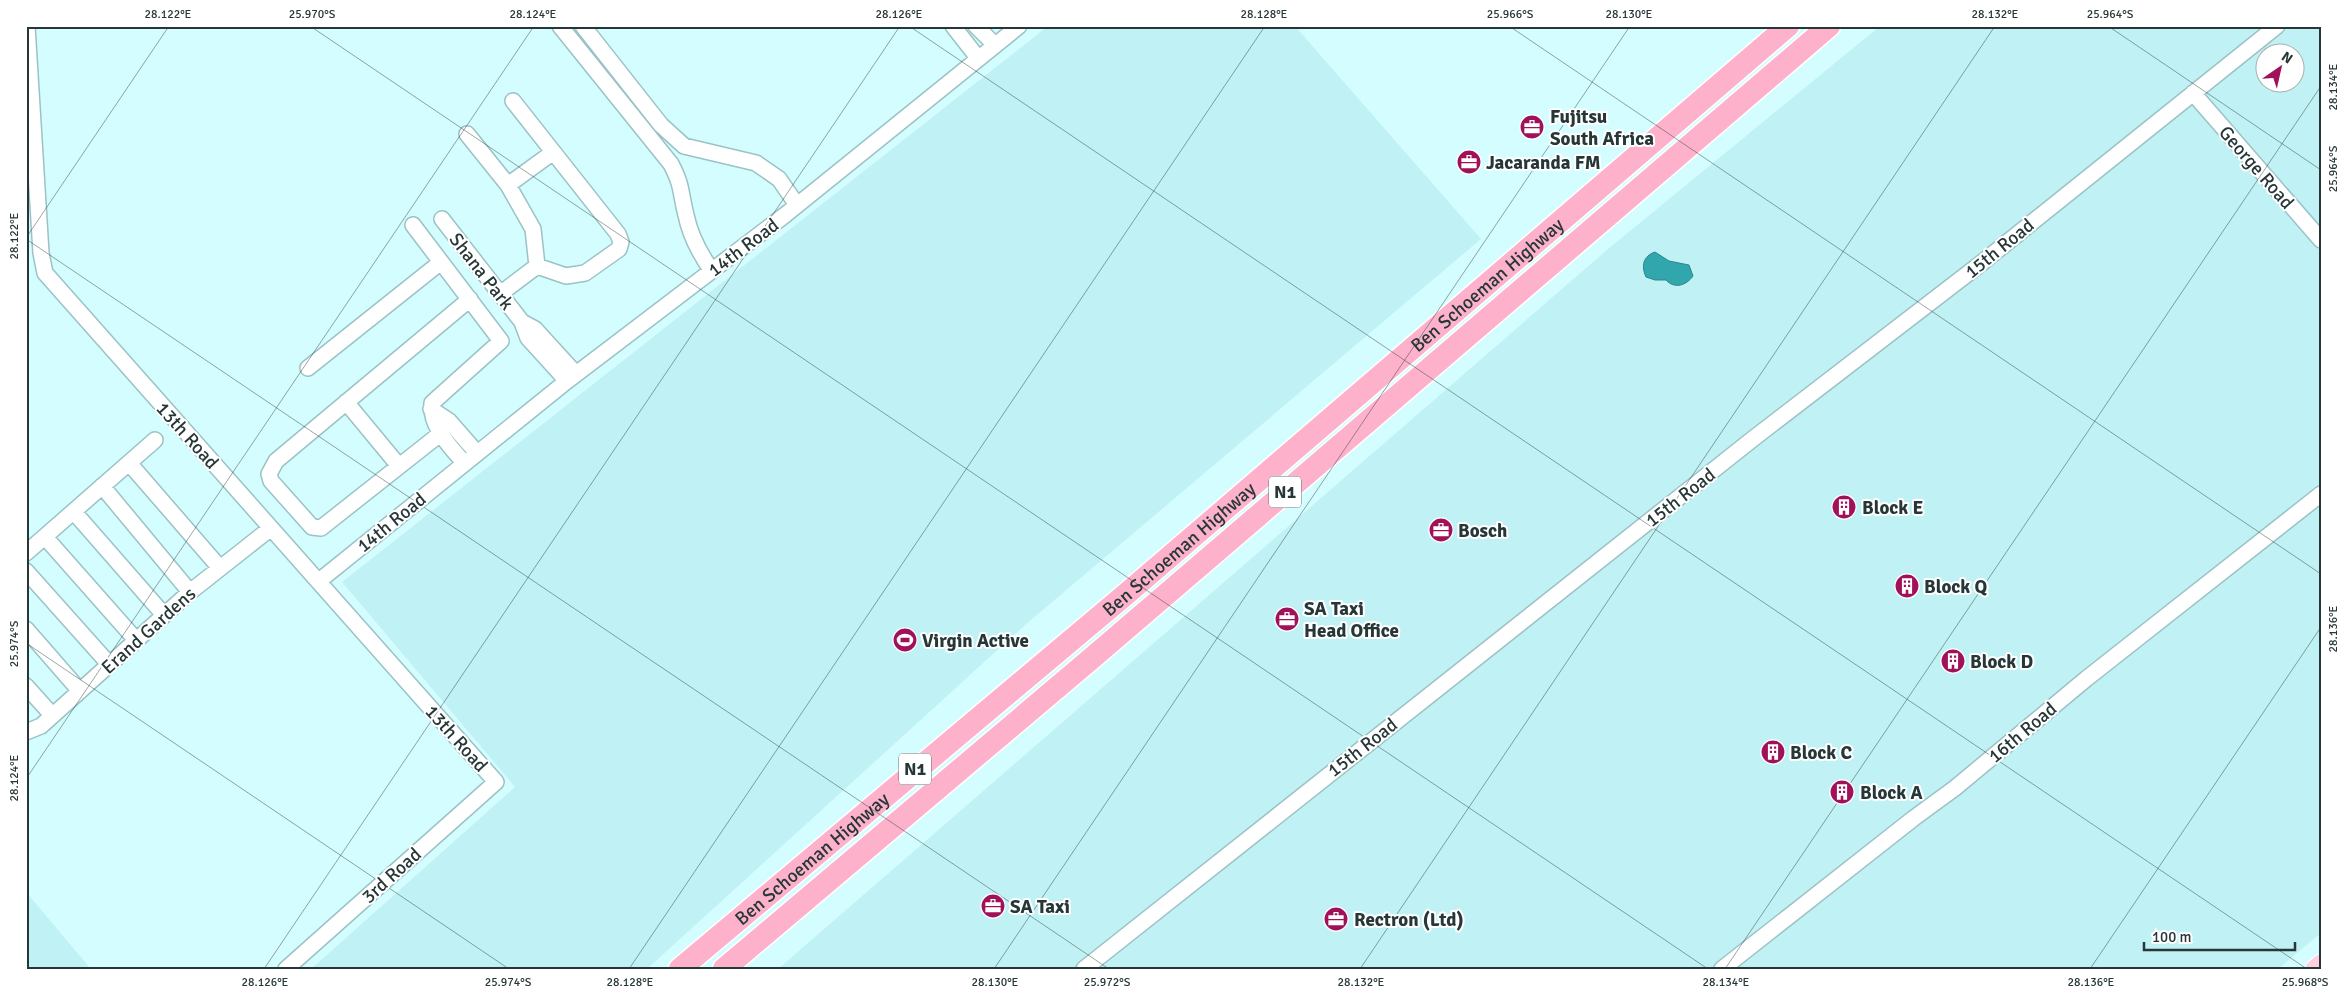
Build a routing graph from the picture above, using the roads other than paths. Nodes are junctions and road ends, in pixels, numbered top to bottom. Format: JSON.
{"nodes":[{"id":1,"x":27,"y":26,"type":"edge"},
{"id":2,"x":560,"y":26,"type":"edge"},
{"id":3,"x":583,"y":26,"type":"edge"},
{"id":4,"x":953,"y":26,"type":"edge"},
{"id":5,"x":976,"y":26,"type":"edge"},
{"id":6,"x":1019,"y":26,"type":"edge"},
{"id":7,"x":1788,"y":26,"type":"edge"},
{"id":8,"x":1829,"y":26,"type":"edge"},
{"id":9,"x":2276,"y":26,"type":"edge"},
{"id":10,"x":995,"y":45,"type":"junction"},
{"id":11,"x":27,"y":52,"type":"edge"},
{"id":12,"x":978,"y":58,"type":"junction"},
{"id":13,"x":28,"y":73,"type":"edge"},
{"id":14,"x":2193,"y":93,"type":"junction"},
{"id":15,"x":513,"y":101,"type":"dead end"},
{"id":16,"x":467,"y":134,"type":"dead end"},
{"id":17,"x":552,"y":153,"type":"junction"},
{"id":18,"x":508,"y":185,"type":"junction"},
{"id":19,"x":798,"y":205,"type":"junction"},
{"id":20,"x":442,"y":219,"type":"dead end"},
{"id":21,"x":413,"y":225,"type":"dead end"},
{"id":22,"x":2321,"y":240,"type":"edge"},
{"id":23,"x":441,"y":262,"type":"junction"},
{"id":24,"x":537,"y":266,"type":"junction"},
{"id":25,"x":712,"y":271,"type":"junction"},
{"id":26,"x":500,"y":294,"type":"junction"},
{"id":27,"x":470,"y":299,"type":"junction"},
{"id":28,"x":308,"y":368,"type":"dead end"},
{"id":29,"x":571,"y":377,"type":"junction"},
{"id":30,"x":346,"y":402,"type":"junction"},
{"id":31,"x":432,"y":409,"type":"junction"},
{"id":32,"x":444,"y":439,"type":"junction"},
{"id":33,"x":155,"y":440,"type":"dead end"},
{"id":34,"x":478,"y":453,"type":"junction"},
{"id":35,"x":130,"y":462,"type":"junction"},
{"id":36,"x":464,"y":463,"type":"junction"},
{"id":37,"x":399,"y":466,"type":"junction"},
{"id":38,"x":102,"y":486,"type":"junction"},
{"id":39,"x":2321,"y":494,"type":"edge"},
{"id":40,"x":74,"y":512,"type":"junction"},
{"id":41,"x":271,"y":528,"type":"junction"},
{"id":42,"x":45,"y":537,"type":"junction"},
{"id":43,"x":26,"y":553,"type":"edge"},
{"id":44,"x":220,"y":568,"type":"junction"},
{"id":45,"x":26,"y":571,"type":"edge"},
{"id":46,"x":319,"y":582,"type":"junction"},
{"id":47,"x":190,"y":592,"type":"junction"},
{"id":48,"x":164,"y":615,"type":"junction"},
{"id":49,"x":26,"y":629,"type":"edge"},
{"id":50,"x":136,"y":640,"type":"junction"},
{"id":51,"x":109,"y":664,"type":"junction"},
{"id":52,"x":26,"y":686,"type":"edge"},
{"id":53,"x":80,"y":691,"type":"junction"},
{"id":54,"x":52,"y":716,"type":"junction"},
{"id":55,"x":26,"y":732,"type":"edge"},
{"id":56,"x":496,"y":782,"type":"joint"},
{"id":57,"x":754,"y":905,"type":"junction"},
{"id":58,"x":2321,"y":964,"type":"edge"},
{"id":59,"x":286,"y":969,"type":"edge"},
{"id":60,"x":663,"y":969,"type":"edge"},
{"id":61,"x":680,"y":969,"type":"edge"},
{"id":62,"x":724,"y":969,"type":"edge"},
{"id":63,"x":1084,"y":969,"type":"edge"},
{"id":64,"x":1722,"y":969,"type":"edge"},
{"id":65,"x":2315,"y":969,"type":"edge"}],
"edges":[{"from":1,"to":11,"type":"street","name":"13th Road"},
{"from":2,"to":25,"type":"street"},
{"from":3,"to":19,"type":"street"},
{"from":4,"to":12,"type":"street"},
{"from":5,"to":10,"type":"street"},
{"from":6,"to":10,"type":"street","name":"14th Road"},
{"from":7,"to":57,"type":"highway","name":"Ben Schoeman Highway","number":"N1"},
{"from":8,"to":62,"type":"highway","name":"Ben Schoeman Highway","number":"N1"},
{"from":9,"to":14,"type":"street","name":"15th Road"},
{"from":10,"to":12,"type":"street","name":"14th Road"},
{"from":11,"to":13,"type":"street","name":"13th Road"},
{"from":12,"to":19,"type":"street","name":"14th Road"},
{"from":13,"to":41,"type":"street","name":"13th Road"},
{"from":14,"to":22,"type":"street","name":"George Road"},
{"from":14,"to":63,"type":"street","name":"15th Road"},
{"from":15,"to":17,"type":"street"},
{"from":16,"to":18,"type":"street"},
{"from":17,"to":18,"type":"street"},
{"from":17,"to":24,"type":"street"},
{"from":18,"to":24,"type":"street"},
{"from":19,"to":25,"type":"street","name":"14th Road"},
{"from":20,"to":26,"type":"street","name":"Shana Park"},
{"from":21,"to":23,"type":"street"},
{"from":23,"to":27,"type":"street"},
{"from":23,"to":28,"type":"street"},
{"from":24,"to":26,"type":"street"},
{"from":25,"to":29,"type":"street","name":"14th Road"},
{"from":26,"to":29,"type":"street","name":"Shana Park"},
{"from":27,"to":30,"type":"street"},
{"from":27,"to":31,"type":"street"},
{"from":29,"to":34,"type":"street","name":"14th Road"},
{"from":30,"to":37,"type":"street"},
{"from":30,"to":37,"type":"street"},
{"from":31,"to":32,"type":"street"},
{"from":31,"to":34,"type":"street"},
{"from":32,"to":36,"type":"street"},
{"from":32,"to":37,"type":"street"},
{"from":33,"to":35,"type":"street"},
{"from":34,"to":36,"type":"street","name":"14th Road"},
{"from":35,"to":38,"type":"street"},
{"from":35,"to":44,"type":"street"},
{"from":36,"to":46,"type":"street","name":"14th Road"},
{"from":38,"to":40,"type":"street"},
{"from":38,"to":47,"type":"street"},
{"from":39,"to":64,"type":"street","name":"16th Road"},
{"from":40,"to":42,"type":"street"},
{"from":40,"to":48,"type":"street"},
{"from":41,"to":44,"type":"street","name":"Erand Gardens"},
{"from":41,"to":46,"type":"street","name":"13th Road"},
{"from":42,"to":43,"type":"street"},
{"from":42,"to":50,"type":"street"},
{"from":44,"to":47,"type":"street","name":"Erand Gardens"},
{"from":45,"to":51,"type":"street"},
{"from":46,"to":56,"type":"street","name":"13th Road"},
{"from":47,"to":48,"type":"street","name":"Erand Gardens"},
{"from":48,"to":50,"type":"street","name":"Erand Gardens"},
{"from":49,"to":53,"type":"street"},
{"from":50,"to":51,"type":"street","name":"Erand Gardens"},
{"from":51,"to":53,"type":"street","name":"Erand Gardens"},
{"from":52,"to":54,"type":"street"},
{"from":53,"to":54,"type":"street","name":"Erand Gardens"},
{"from":54,"to":55,"type":"street","name":"Erand Gardens"},
{"from":56,"to":59,"type":"street","name":"3rd Road"},
{"from":57,"to":60,"type":"highway"},
{"from":57,"to":61,"type":"highway","name":"Ben Schoeman Highway","number":"N1"},
{"from":58,"to":65,"type":"main road"}]}
